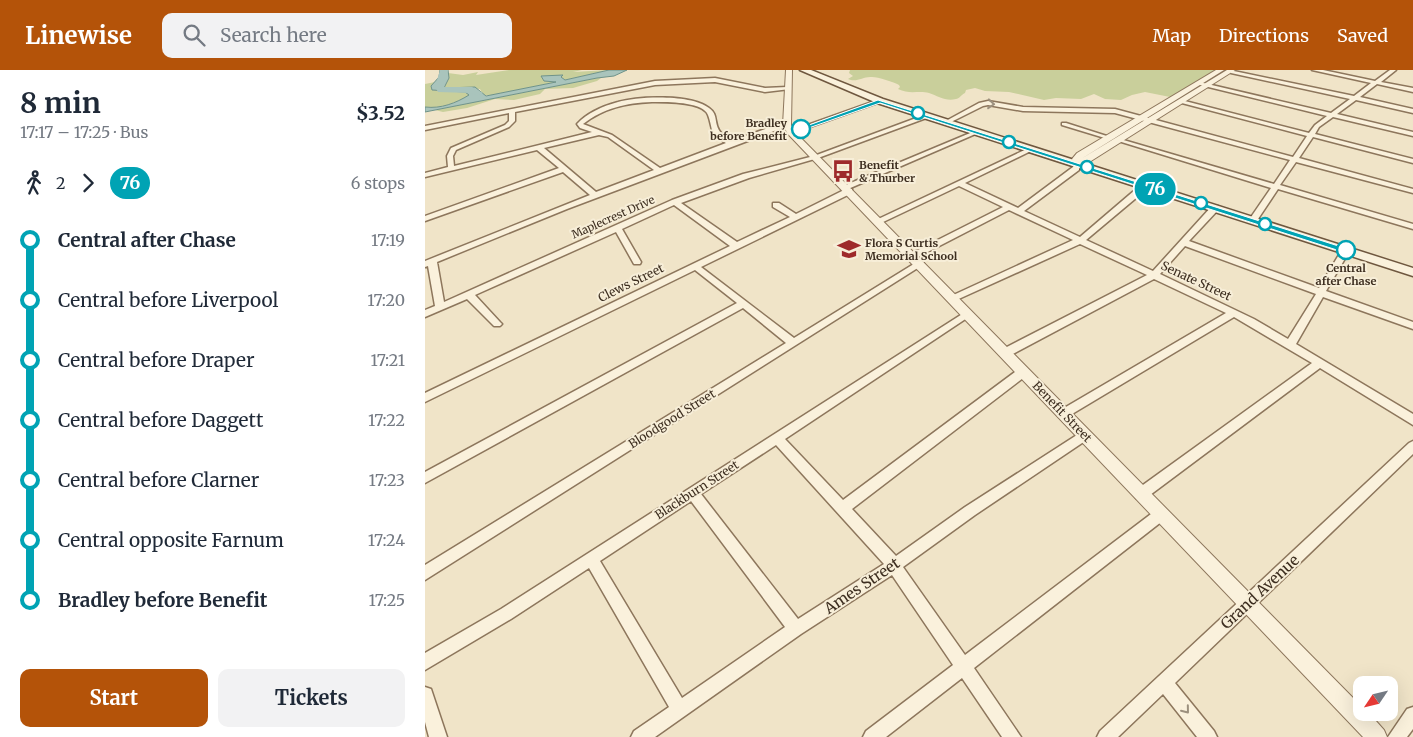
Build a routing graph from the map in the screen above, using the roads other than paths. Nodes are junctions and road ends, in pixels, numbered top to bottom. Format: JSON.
{"nodes":[{"id":1,"x":789,"y":70,"type":"edge"},
{"id":2,"x":805,"y":70,"type":"edge"},
{"id":3,"x":1221,"y":70,"type":"edge"},
{"id":4,"x":1232,"y":70,"type":"edge"},
{"id":5,"x":1315,"y":70,"type":"edge"},
{"id":6,"x":1391,"y":70,"type":"edge"},
{"id":7,"x":1376,"y":82,"type":"junction"},
{"id":8,"x":1199,"y":84,"type":"junction"},
{"id":9,"x":1207,"y":86,"type":"junction"},
{"id":10,"x":787,"y":89,"type":"junction"},
{"id":11,"x":614,"y":90,"type":"junction"},
{"id":12,"x":1413,"y":90,"type":"edge"},
{"id":13,"x":1354,"y":98,"type":"junction"},
{"id":14,"x":880,"y":101,"type":"junction"},
{"id":15,"x":1181,"y":102,"type":"junction"},
{"id":16,"x":623,"y":103,"type":"junction"},
{"id":17,"x":512,"y":110,"type":"junction"},
{"id":18,"x":1413,"y":111,"type":"edge"},
{"id":19,"x":1331,"y":115,"type":"junction"},
{"id":20,"x":927,"y":116,"type":"junction"},
{"id":21,"x":1142,"y":118,"type":"junction"},
{"id":22,"x":1151,"y":120,"type":"junction"},
{"id":23,"x":947,"y":122,"type":"junction"},
{"id":24,"x":1064,"y":124,"type":"dead end"},
{"id":25,"x":425,"y":128,"type":"edge"},
{"id":26,"x":789,"y":129,"type":"junction"},
{"id":27,"x":600,"y":132,"type":"junction"},
{"id":28,"x":977,"y":132,"type":"junction"},
{"id":29,"x":1413,"y":134,"type":"edge"},
{"id":30,"x":1309,"y":135,"type":"junction"},
{"id":31,"x":1114,"y":139,"type":"junction"},
{"id":32,"x":731,"y":144,"type":"junction"},
{"id":33,"x":538,"y":147,"type":"junction"},
{"id":34,"x":1031,"y":149,"type":"junction"},
{"id":35,"x":816,"y":157,"type":"junction"},
{"id":36,"x":1294,"y":159,"type":"junction"},
{"id":37,"x":1413,"y":161,"type":"edge"},
{"id":38,"x":1077,"y":164,"type":"junction"},
{"id":39,"x":451,"y":167,"type":"junction"},
{"id":40,"x":563,"y":169,"type":"junction"},
{"id":41,"x":660,"y":171,"type":"junction"},
{"id":42,"x":425,"y":175,"type":"edge"},
{"id":43,"x":959,"y":183,"type":"junction"},
{"id":44,"x":1145,"y":186,"type":"junction"},
{"id":45,"x":1276,"y":187,"type":"junction"},
{"id":46,"x":847,"y":189,"type":"junction"},
{"id":47,"x":1413,"y":191,"type":"edge"},
{"id":48,"x":596,"y":196,"type":"junction"},
{"id":49,"x":675,"y":202,"type":"junction"},
{"id":50,"x":776,"y":205,"type":"dead end"},
{"id":51,"x":1215,"y":208,"type":"junction"},
{"id":52,"x":1014,"y":209,"type":"junction"},
{"id":53,"x":796,"y":217,"type":"junction"},
{"id":54,"x":425,"y":219,"type":"edge"},
{"id":55,"x":1253,"y":220,"type":"junction"},
{"id":56,"x":878,"y":221,"type":"junction"},
{"id":57,"x":617,"y":227,"type":"junction"},
{"id":58,"x":1413,"y":227,"type":"edge"},
{"id":59,"x":1081,"y":240,"type":"junction"},
{"id":60,"x":1183,"y":242,"type":"junction"},
{"id":61,"x":735,"y":246,"type":"junction"},
{"id":62,"x":1346,"y":250,"type":"junction"},
{"id":63,"x":915,"y":261,"type":"junction"},
{"id":64,"x":637,"y":262,"type":"dead end"},
{"id":65,"x":428,"y":263,"type":"edge"},
{"id":66,"x":695,"y":266,"type":"junction"},
{"id":67,"x":1413,"y":272,"type":"edge"},
{"id":68,"x":1153,"y":275,"type":"junction"},
{"id":69,"x":1323,"y":291,"type":"junction"},
{"id":70,"x":468,"y":294,"type":"junction"},
{"id":71,"x":952,"y":299,"type":"junction"},
{"id":72,"x":743,"y":304,"type":"junction"},
{"id":73,"x":440,"y":307,"type":"junction"},
{"id":74,"x":1233,"y":312,"type":"junction"},
{"id":75,"x":425,"y":314,"type":"edge"},
{"id":76,"x":967,"y":314,"type":"junction"},
{"id":77,"x":497,"y":324,"type":"dead end"},
{"id":78,"x":1413,"y":326,"type":"edge"},
{"id":79,"x":793,"y":343,"type":"junction"},
{"id":80,"x":1290,"y":345,"type":"junction"},
{"id":81,"x":1005,"y":353,"type":"junction"},
{"id":82,"x":1320,"y":363,"type":"junction"},
{"id":83,"x":1023,"y":372,"type":"junction"},
{"id":84,"x":425,"y":398,"type":"edge"},
{"id":85,"x":1063,"y":414,"type":"junction"},
{"id":86,"x":1413,"y":420,"type":"edge"},
{"id":87,"x":1084,"y":436,"type":"junction"},
{"id":88,"x":777,"y":438,"type":"junction"},
{"id":89,"x":1413,"y":446,"type":"edge"},
{"id":90,"x":425,"y":478,"type":"edge"},
{"id":91,"x":692,"y":493,"type":"junction"},
{"id":92,"x":1141,"y":494,"type":"junction"},
{"id":93,"x":843,"y":508,"type":"junction"},
{"id":94,"x":1161,"y":515,"type":"junction"},
{"id":95,"x":591,"y":559,"type":"junction"},
{"id":96,"x":895,"y":565,"type":"junction"},
{"id":97,"x":425,"y":573,"type":"edge"},
{"id":98,"x":1248,"y":604,"type":"junction"},
{"id":99,"x":797,"y":629,"type":"junction"},
{"id":100,"x":425,"y":662,"type":"edge"},
{"id":101,"x":964,"y":666,"type":"junction"},
{"id":102,"x":1164,"y":682,"type":"junction"},
{"id":103,"x":425,"y":695,"type":"edge"},
{"id":104,"x":680,"y":710,"type":"junction"},
{"id":105,"x":1413,"y":716,"type":"edge"},
{"id":106,"x":438,"y":737,"type":"edge"},
{"id":107,"x":640,"y":737,"type":"edge"},
{"id":108,"x":872,"y":737,"type":"edge"},
{"id":109,"x":1012,"y":737,"type":"edge"},
{"id":110,"x":1106,"y":737,"type":"edge"},
{"id":111,"x":1208,"y":737,"type":"edge"},
{"id":112,"x":1377,"y":737,"type":"edge"},
{"id":113,"x":1397,"y":737,"type":"edge"}],
"edges":[{"from":1,"to":10,"type":"street"},
{"from":2,"to":14,"type":"main road"},
{"from":3,"to":8,"type":"street"},
{"from":4,"to":9,"type":"street"},
{"from":4,"to":13,"type":"street"},
{"from":5,"to":7,"type":"street"},
{"from":6,"to":7,"type":"street"},
{"from":7,"to":12,"type":"street"},
{"from":7,"to":13,"type":"street"},
{"from":8,"to":9,"type":"street"},
{"from":8,"to":21,"type":"street"},
{"from":9,"to":15,"type":"street"},
{"from":9,"to":19,"type":"street"},
{"from":10,"to":11,"type":"street"},
{"from":10,"to":26,"type":"street"},
{"from":11,"to":16,"type":"street"},
{"from":11,"to":17,"type":"street"},
{"from":13,"to":18,"type":"street"},
{"from":13,"to":19,"type":"street"},
{"from":14,"to":20,"type":"main road"},
{"from":14,"to":26,"type":"street"},
{"from":15,"to":22,"type":"street"},
{"from":15,"to":30,"type":"street"},
{"from":16,"to":27,"type":"street"},
{"from":16,"to":32,"type":"street"},
{"from":17,"to":25,"type":"street"},
{"from":17,"to":39,"type":"street"},
{"from":19,"to":29,"type":"street"},
{"from":19,"to":30,"type":"street"},
{"from":20,"to":23,"type":"main road"},
{"from":20,"to":35,"type":"street","name":"Maplecrest Drive"},
{"from":21,"to":22,"type":"street"},
{"from":23,"to":21,"type":"street","one_way":true},
{"from":21,"to":31,"type":"street"},
{"from":22,"to":31,"type":"street"},
{"from":22,"to":36,"type":"street"},
{"from":23,"to":28,"type":"main road"},
{"from":24,"to":31,"type":"street"},
{"from":26,"to":32,"type":"street"},
{"from":26,"to":35,"type":"street","name":"Benefit Street"},
{"from":27,"to":33,"type":"street"},
{"from":27,"to":41,"type":"street"},
{"from":28,"to":34,"type":"main road"},
{"from":28,"to":46,"type":"street","name":"Clews Street"},
{"from":30,"to":36,"type":"street"},
{"from":30,"to":37,"type":"street"},
{"from":31,"to":38,"type":"street"},
{"from":31,"to":45,"type":"street"},
{"from":32,"to":41,"type":"street"},
{"from":33,"to":39,"type":"street"},
{"from":33,"to":40,"type":"street"},
{"from":34,"to":38,"type":"main road"},
{"from":34,"to":43,"type":"street"},
{"from":35,"to":46,"type":"street","name":"Benefit Street"},
{"from":35,"to":49,"type":"street","name":"Maplecrest Drive"},
{"from":36,"to":45,"type":"street"},
{"from":36,"to":47,"type":"street"},
{"from":38,"to":44,"type":"main road"},
{"from":38,"to":52,"type":"street","name":"Bloodgood Street"},
{"from":39,"to":42,"type":"street"},
{"from":40,"to":48,"type":"street"},
{"from":40,"to":54,"type":"street"},
{"from":41,"to":48,"type":"street"},
{"from":43,"to":52,"type":"street","name":"Senate Street"},
{"from":43,"to":56,"type":"street"},
{"from":44,"to":51,"type":"main road"},
{"from":44,"to":59,"type":"street"},
{"from":45,"to":55,"type":"street"},
{"from":45,"to":58,"type":"street"},
{"from":46,"to":53,"type":"street","name":"Clews Street"},
{"from":46,"to":56,"type":"street","name":"Benefit Street"},
{"from":48,"to":65,"type":"street"},
{"from":49,"to":57,"type":"street","name":"Maplecrest Drive"},
{"from":49,"to":61,"type":"street"},
{"from":50,"to":53,"type":"street"},
{"from":51,"to":55,"type":"main road"},
{"from":51,"to":60,"type":"street"},
{"from":52,"to":59,"type":"street","name":"Senate Street"},
{"from":52,"to":63,"type":"street","name":"Bloodgood Street"},
{"from":53,"to":61,"type":"street","name":"Clews Street"},
{"from":55,"to":62,"type":"main road"},
{"from":56,"to":63,"type":"street","name":"Benefit Street"},
{"from":57,"to":64,"type":"street"},
{"from":57,"to":70,"type":"street","name":"Maplecrest Drive"},
{"from":59,"to":68,"type":"street","name":"Senate Street"},
{"from":59,"to":71,"type":"street"},
{"from":60,"to":68,"type":"street"},
{"from":60,"to":69,"type":"street"},
{"from":61,"to":66,"type":"street","name":"Clews Street"},
{"from":62,"to":67,"type":"main road"},
{"from":62,"to":69,"type":"street"},
{"from":63,"to":71,"type":"street","name":"Benefit Street"},
{"from":63,"to":79,"type":"street","name":"Bloodgood Street"},
{"from":65,"to":73,"type":"street"},
{"from":66,"to":72,"type":"street"},
{"from":66,"to":84,"type":"street","name":"Clews Street"},
{"from":68,"to":74,"type":"street","name":"Senate Street"},
{"from":68,"to":81,"type":"street"},
{"from":69,"to":78,"type":"street"},
{"from":69,"to":80,"type":"street"},
{"from":70,"to":73,"type":"street","name":"Maplecrest Drive"},
{"from":70,"to":77,"type":"street"},
{"from":71,"to":76,"type":"street","name":"Benefit Street"},
{"from":72,"to":79,"type":"street"},
{"from":72,"to":90,"type":"street"},
{"from":73,"to":75,"type":"street","name":"Maplecrest Drive"},
{"from":74,"to":80,"type":"street","name":"Senate Street"},
{"from":74,"to":85,"type":"street"},
{"from":76,"to":81,"type":"street","name":"Benefit Street"},
{"from":76,"to":88,"type":"street","name":"Blackburn Street"},
{"from":79,"to":97,"type":"street","name":"Bloodgood Street"},
{"from":80,"to":82,"type":"street","name":"Senate Street"},
{"from":81,"to":83,"type":"street","name":"Benefit Street"},
{"from":82,"to":86,"type":"street","name":"Senate Street"},
{"from":82,"to":92,"type":"street"},
{"from":83,"to":85,"type":"street","name":"Benefit Street"},
{"from":83,"to":93,"type":"street"},
{"from":85,"to":87,"type":"street","name":"Benefit Street"},
{"from":87,"to":92,"type":"street","name":"Benefit Street"},
{"from":87,"to":96,"type":"street","name":"Ames Street"},
{"from":88,"to":91,"type":"street","name":"Blackburn Street"},
{"from":88,"to":93,"type":"street"},
{"from":89,"to":98,"type":"street","name":"Grand Avenue"},
{"from":91,"to":95,"type":"street","name":"Blackburn Street"},
{"from":91,"to":99,"type":"street"},
{"from":92,"to":94,"type":"street","name":"Benefit Street"},
{"from":93,"to":96,"type":"street"},
{"from":94,"to":98,"type":"street","name":"Benefit Street"},
{"from":94,"to":101,"type":"street"},
{"from":95,"to":100,"type":"street","name":"Blackburn Street"},
{"from":95,"to":104,"type":"street"},
{"from":96,"to":99,"type":"street","name":"Ames Street"},
{"from":96,"to":101,"type":"street"},
{"from":98,"to":102,"type":"street","name":"Grand Avenue"},
{"from":98,"to":112,"type":"street","name":"Benefit Street"},
{"from":99,"to":104,"type":"street","name":"Ames Street"},
{"from":101,"to":108,"type":"street"},
{"from":101,"to":109,"type":"street"},
{"from":102,"to":110,"type":"street","name":"Grand Avenue"},
{"from":102,"to":111,"type":"street","one_way":true},
{"from":103,"to":106,"type":"street"},
{"from":104,"to":107,"type":"street","name":"Ames Street"},
{"from":105,"to":113,"type":"street"}]}
